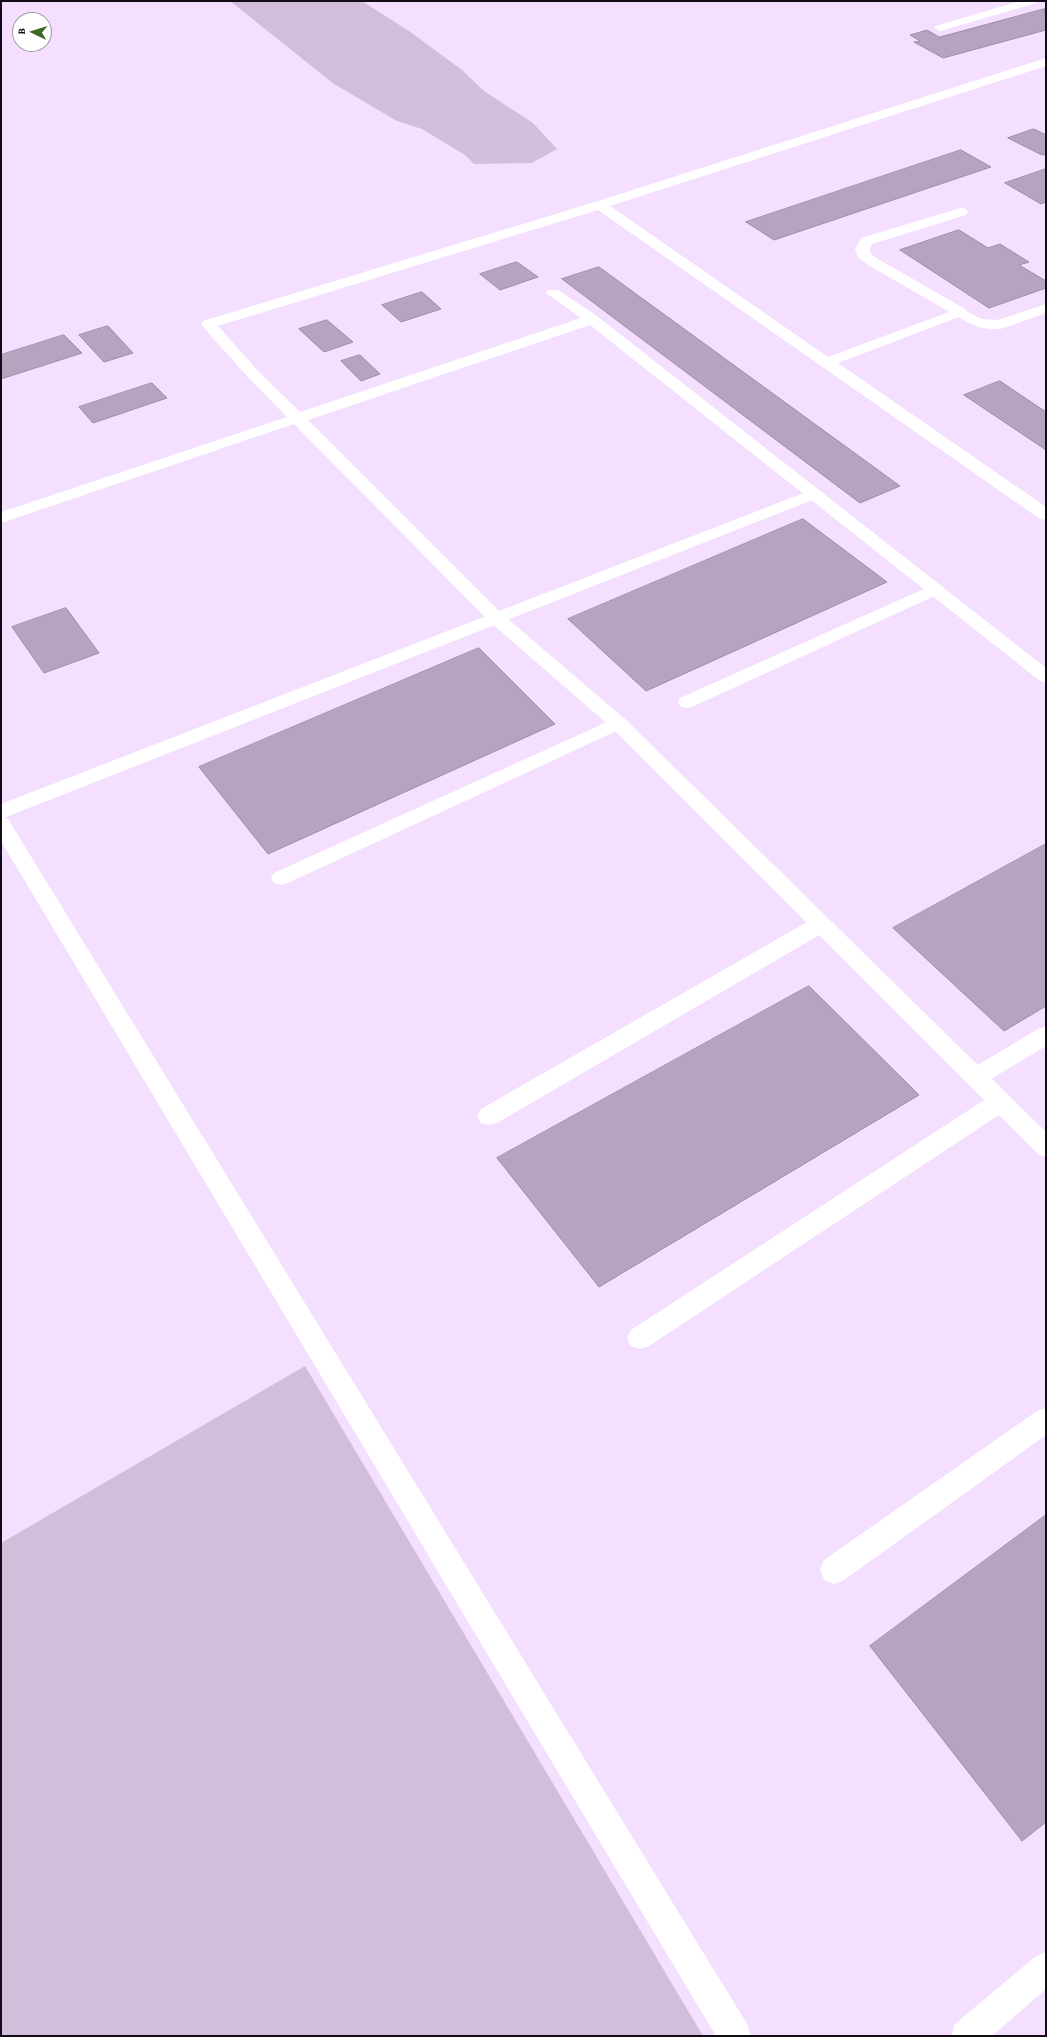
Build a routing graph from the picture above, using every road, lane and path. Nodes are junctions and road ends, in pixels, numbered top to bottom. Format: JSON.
{"nodes":[{"id":1,"x":1032,"y":1,"type":"edge"},
{"id":2,"x":940,"y":28,"type":"dead end"},
{"id":3,"x":1046,"y":62,"type":"edge"},
{"id":4,"x":600,"y":206,"type":"junction"},
{"id":5,"x":960,"y":212,"type":"dead end"},
{"id":6,"x":553,"y":293,"type":"dead end"},
{"id":7,"x":1046,"y":308,"type":"edge"},
{"id":8,"x":960,"y":312,"type":"junction"},
{"id":9,"x":592,"y":319,"type":"junction"},
{"id":10,"x":825,"y":363,"type":"junction"},
{"id":11,"x":298,"y":419,"type":"junction"},
{"id":12,"x":814,"y":494,"type":"junction"},
{"id":13,"x":1046,"y":515,"type":"edge"},
{"id":14,"x":1,"y":518,"type":"edge"},
{"id":15,"x":935,"y":589,"type":"junction"},
{"id":16,"x":496,"y":618,"type":"junction"},
{"id":17,"x":1046,"y":677,"type":"edge"},
{"id":18,"x":688,"y":702,"type":"dead end"},
{"id":19,"x":618,"y":723,"type":"junction"},
{"id":20,"x":1,"y":812,"type":"edge"},
{"id":21,"x":5,"y":840,"type":"edge"},
{"id":22,"x":281,"y":878,"type":"dead end"},
{"id":23,"x":821,"y":924,"type":"junction"},
{"id":24,"x":1046,"y":1034,"type":"edge"},
{"id":25,"x":976,"y":1077,"type":"junction"},
{"id":26,"x":1000,"y":1102,"type":"junction"},
{"id":27,"x":489,"y":1116,"type":"dead end"},
{"id":28,"x":1046,"y":1147,"type":"edge"},
{"id":29,"x":640,"y":1338,"type":"dead end"},
{"id":30,"x":1046,"y":1420,"type":"edge"},
{"id":31,"x":834,"y":1570,"type":"dead end"},
{"id":32,"x":1046,"y":1968,"type":"edge"},
{"id":33,"x":735,"y":2036,"type":"edge"},
{"id":34,"x":967,"y":2036,"type":"edge"}],
"edges":[{"from":1,"to":2,"type":"street"},
{"from":3,"to":4,"type":"street"},
{"from":4,"to":10,"type":"street"},
{"from":4,"to":11,"type":"street"},
{"from":5,"to":8,"type":"street"},
{"from":6,"to":9,"type":"street"},
{"from":7,"to":8,"type":"street"},
{"from":8,"to":10,"type":"street"},
{"from":9,"to":11,"type":"street"},
{"from":9,"to":12,"type":"street"},
{"from":10,"to":13,"type":"street"},
{"from":11,"to":14,"type":"street"},
{"from":11,"to":16,"type":"street"},
{"from":12,"to":15,"type":"street"},
{"from":12,"to":16,"type":"street"},
{"from":15,"to":17,"type":"street"},
{"from":15,"to":18,"type":"street"},
{"from":16,"to":19,"type":"street"},
{"from":16,"to":20,"type":"street"},
{"from":19,"to":22,"type":"street"},
{"from":19,"to":23,"type":"street"},
{"from":21,"to":33,"type":"street"},
{"from":23,"to":25,"type":"street"},
{"from":23,"to":27,"type":"street"},
{"from":24,"to":25,"type":"street"},
{"from":25,"to":26,"type":"street"},
{"from":26,"to":28,"type":"street"},
{"from":26,"to":29,"type":"street"},
{"from":30,"to":31,"type":"street"},
{"from":32,"to":34,"type":"street"}]}
